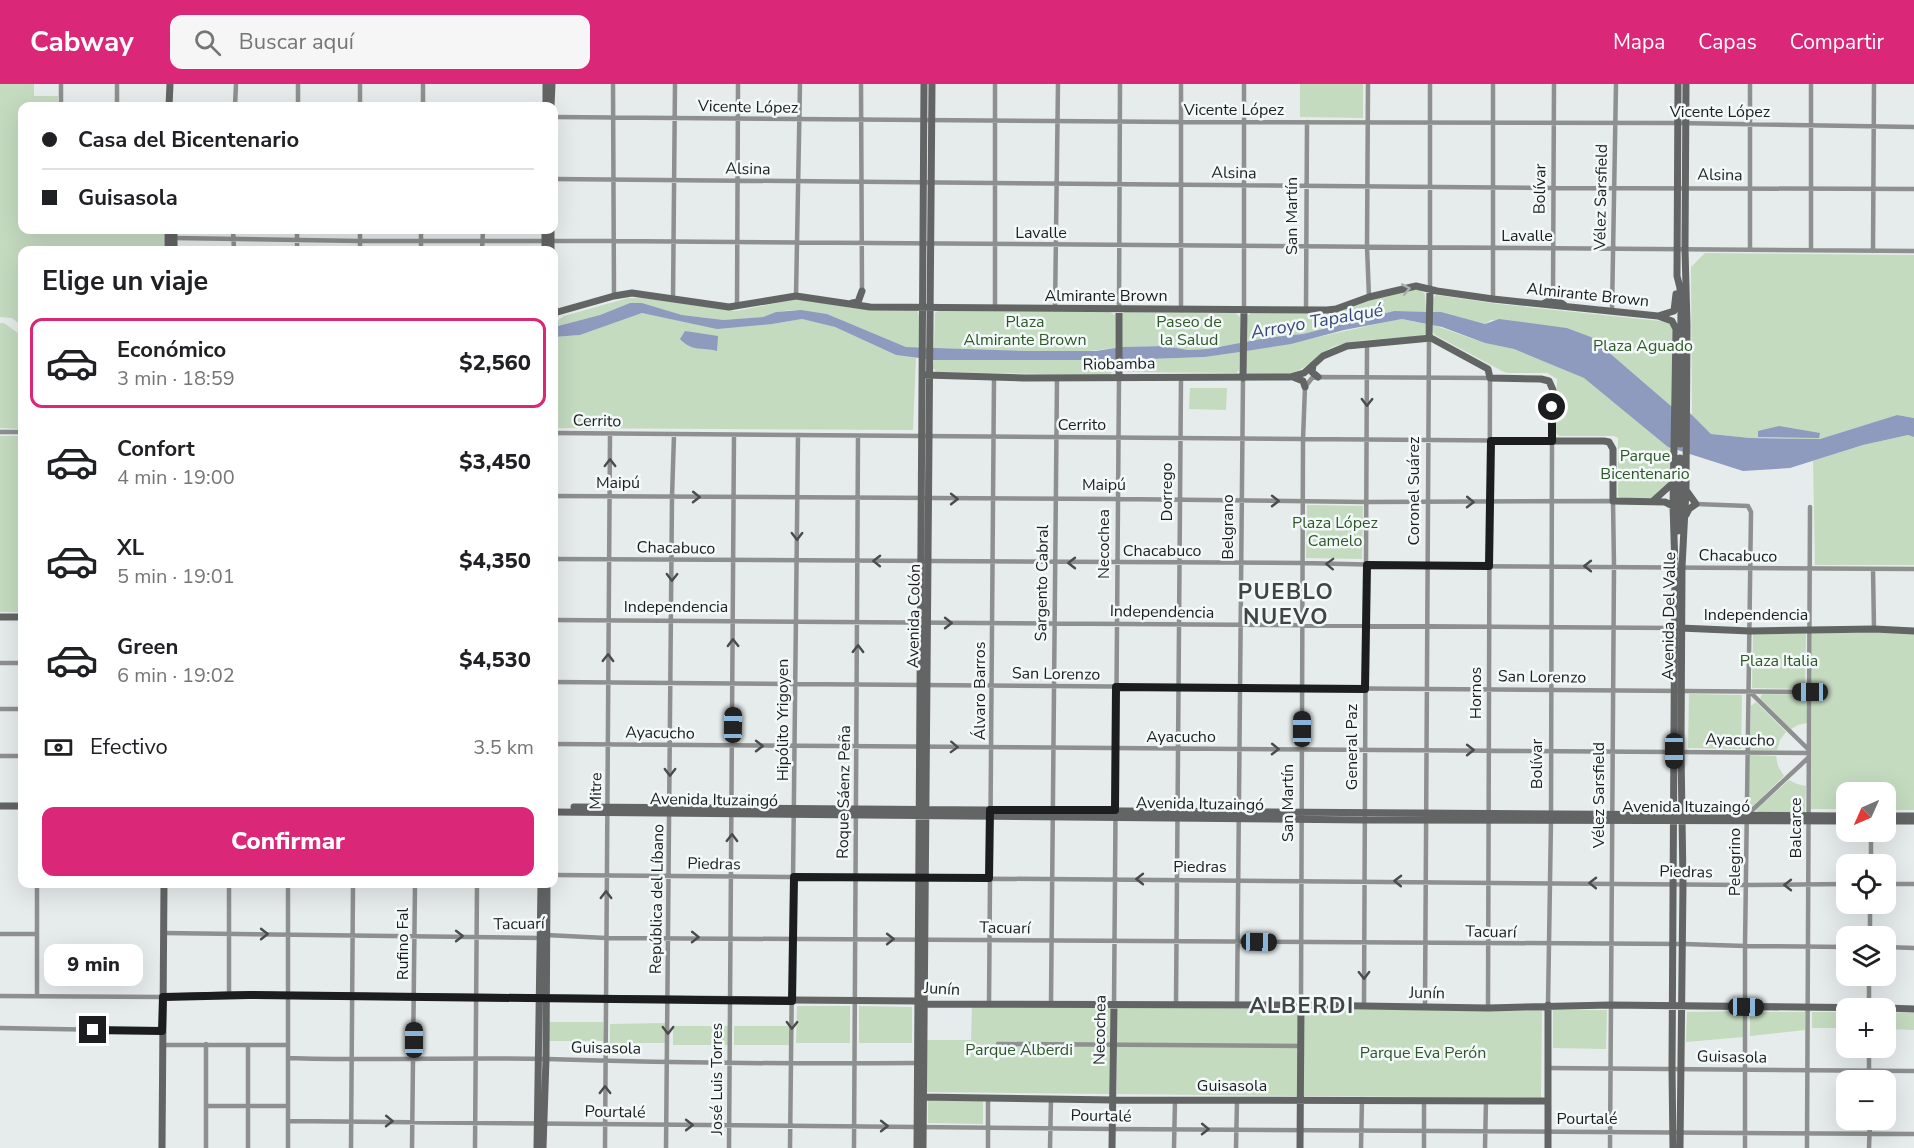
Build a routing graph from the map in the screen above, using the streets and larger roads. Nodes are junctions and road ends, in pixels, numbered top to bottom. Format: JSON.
{"nodes":[{"id":1,"x":61,"y":84,"type":"edge"},
{"id":2,"x":117,"y":84,"type":"edge"},
{"id":3,"x":171,"y":84,"type":"edge"},
{"id":4,"x":236,"y":84,"type":"edge"},
{"id":5,"x":298,"y":84,"type":"edge"},
{"id":6,"x":360,"y":84,"type":"edge"},
{"id":7,"x":423,"y":84,"type":"edge"},
{"id":8,"x":546,"y":84,"type":"edge"},
{"id":9,"x":552,"y":84,"type":"edge"},
{"id":10,"x":613,"y":84,"type":"edge"},
{"id":11,"x":675,"y":84,"type":"edge"},
{"id":12,"x":738,"y":84,"type":"edge"},
{"id":13,"x":800,"y":84,"type":"edge"},
{"id":14,"x":861,"y":84,"type":"edge"},
{"id":15,"x":924,"y":84,"type":"edge"},
{"id":16,"x":932,"y":84,"type":"edge"},
{"id":17,"x":995,"y":84,"type":"edge"},
{"id":18,"x":1058,"y":84,"type":"edge"},
{"id":19,"x":1120,"y":84,"type":"edge"},
{"id":20,"x":1181,"y":84,"type":"edge"},
{"id":21,"x":1244,"y":84,"type":"edge"},
{"id":22,"x":1368,"y":84,"type":"edge"},
{"id":23,"x":1430,"y":84,"type":"edge"},
{"id":24,"x":1493,"y":84,"type":"edge"},
{"id":25,"x":1554,"y":84,"type":"edge"},
{"id":26,"x":1616,"y":84,"type":"edge"},
{"id":27,"x":1678,"y":84,"type":"edge"},
{"id":28,"x":1686,"y":84,"type":"edge"},
{"id":29,"x":1750,"y":84,"type":"edge"},
{"id":30,"x":1811,"y":84,"type":"edge"},
{"id":31,"x":1874,"y":84,"type":"edge"},
{"id":32,"x":61,"y":102,"type":"edge"},
{"id":33,"x":117,"y":102,"type":"edge"},
{"id":34,"x":171,"y":102,"type":"edge"},
{"id":35,"x":235,"y":102,"type":"edge"},
{"id":36,"x":298,"y":102,"type":"edge"},
{"id":37,"x":360,"y":102,"type":"edge"},
{"id":38,"x":423,"y":102,"type":"edge"},
{"id":39,"x":546,"y":102,"type":"edge"},
{"id":40,"x":551,"y":102,"type":"edge"},
{"id":41,"x":558,"y":117,"type":"edge"},
{"id":42,"x":613,"y":117,"type":"junction"},
{"id":43,"x":675,"y":118,"type":"junction"},
{"id":44,"x":737,"y":118,"type":"junction"},
{"id":45,"x":799,"y":119,"type":"junction"},
{"id":46,"x":862,"y":120,"type":"junction"},
{"id":47,"x":928,"y":120,"type":"junction"},
{"id":48,"x":994,"y":120,"type":"junction"},
{"id":49,"x":1058,"y":121,"type":"junction"},
{"id":50,"x":1120,"y":121,"type":"junction"},
{"id":51,"x":1244,"y":122,"type":"junction"},
{"id":52,"x":1307,"y":122,"type":"junction"},
{"id":53,"x":1367,"y":122,"type":"junction"},
{"id":54,"x":1181,"y":123,"type":"junction"},
{"id":55,"x":1554,"y":123,"type":"junction"},
{"id":56,"x":1682,"y":123,"type":"junction"},
{"id":57,"x":1430,"y":124,"type":"junction"},
{"id":58,"x":1492,"y":124,"type":"junction"},
{"id":59,"x":1615,"y":124,"type":"junction"},
{"id":60,"x":1750,"y":124,"type":"junction"},
{"id":61,"x":1811,"y":124,"type":"junction"},
{"id":62,"x":1873,"y":125,"type":"junction"},
{"id":63,"x":1914,"y":127,"type":"edge"},
{"id":64,"x":558,"y":179,"type":"edge"},
{"id":65,"x":613,"y":180,"type":"junction"},
{"id":66,"x":674,"y":180,"type":"junction"},
{"id":67,"x":736,"y":181,"type":"junction"},
{"id":68,"x":798,"y":182,"type":"junction"},
{"id":69,"x":862,"y":182,"type":"junction"},
{"id":70,"x":929,"y":182,"type":"junction"},
{"id":71,"x":995,"y":183,"type":"junction"},
{"id":72,"x":1119,"y":183,"type":"junction"},
{"id":73,"x":1058,"y":184,"type":"junction"},
{"id":74,"x":1180,"y":184,"type":"junction"},
{"id":75,"x":1244,"y":185,"type":"junction"},
{"id":76,"x":1305,"y":185,"type":"junction"},
{"id":77,"x":1368,"y":185,"type":"junction"},
{"id":78,"x":1430,"y":186,"type":"junction"},
{"id":79,"x":1493,"y":187,"type":"junction"},
{"id":80,"x":1616,"y":187,"type":"junction"},
{"id":81,"x":1681,"y":187,"type":"junction"},
{"id":82,"x":1553,"y":188,"type":"junction"},
{"id":83,"x":1750,"y":188,"type":"junction"},
{"id":84,"x":1811,"y":188,"type":"junction"},
{"id":85,"x":1873,"y":188,"type":"junction"},
{"id":86,"x":1914,"y":189,"type":"edge"},
{"id":87,"x":170,"y":234,"type":"edge"},
{"id":88,"x":172,"y":234,"type":"edge"},
{"id":89,"x":234,"y":234,"type":"edge"},
{"id":90,"x":297,"y":234,"type":"edge"},
{"id":91,"x":360,"y":234,"type":"edge"},
{"id":92,"x":421,"y":234,"type":"edge"},
{"id":93,"x":483,"y":234,"type":"edge"},
{"id":94,"x":546,"y":234,"type":"edge"},
{"id":95,"x":550,"y":234,"type":"edge"},
{"id":96,"x":171,"y":238,"type":"junction"},
{"id":97,"x":233,"y":239,"type":"junction"},
{"id":98,"x":297,"y":240,"type":"junction"},
{"id":99,"x":360,"y":241,"type":"junction"},
{"id":100,"x":421,"y":241,"type":"junction"},
{"id":101,"x":482,"y":241,"type":"junction"},
{"id":102,"x":548,"y":241,"type":"junction"},
{"id":103,"x":613,"y":241,"type":"junction"},
{"id":104,"x":672,"y":242,"type":"junction"},
{"id":105,"x":736,"y":243,"type":"junction"},
{"id":106,"x":798,"y":243,"type":"junction"},
{"id":107,"x":860,"y":244,"type":"junction"},
{"id":108,"x":927,"y":244,"type":"junction"},
{"id":109,"x":993,"y":244,"type":"junction"},
{"id":110,"x":1056,"y":245,"type":"junction"},
{"id":111,"x":1118,"y":245,"type":"junction"},
{"id":112,"x":169,"y":246,"type":"edge"},
{"id":113,"x":173,"y":246,"type":"edge"},
{"id":114,"x":234,"y":246,"type":"edge"},
{"id":115,"x":297,"y":246,"type":"edge"},
{"id":116,"x":360,"y":246,"type":"edge"},
{"id":117,"x":421,"y":246,"type":"edge"},
{"id":118,"x":482,"y":246,"type":"edge"},
{"id":119,"x":546,"y":246,"type":"edge"},
{"id":120,"x":550,"y":246,"type":"edge"},
{"id":121,"x":1180,"y":246,"type":"junction"},
{"id":122,"x":1243,"y":246,"type":"junction"},
{"id":123,"x":1305,"y":247,"type":"junction"},
{"id":124,"x":1367,"y":247,"type":"junction"},
{"id":125,"x":1430,"y":248,"type":"junction"},
{"id":126,"x":1493,"y":248,"type":"junction"},
{"id":127,"x":1553,"y":248,"type":"junction"},
{"id":128,"x":1614,"y":248,"type":"junction"},
{"id":129,"x":1681,"y":249,"type":"junction"},
{"id":130,"x":1750,"y":249,"type":"junction"},
{"id":131,"x":1811,"y":250,"type":"junction"},
{"id":132,"x":1872,"y":251,"type":"junction"},
{"id":133,"x":1914,"y":251,"type":"edge"},
{"id":134,"x":1677,"y":276,"type":"junction"},
{"id":135,"x":1430,"y":290,"type":"junction"},
{"id":136,"x":862,"y":291,"type":"junction"},
{"id":137,"x":1553,"y":295,"type":"junction"},
{"id":138,"x":614,"y":296,"type":"junction"},
{"id":139,"x":796,"y":296,"type":"junction"},
{"id":140,"x":1369,"y":297,"type":"junction"},
{"id":141,"x":673,"y":298,"type":"junction"},
{"id":142,"x":1493,"y":298,"type":"junction"},
{"id":143,"x":841,"y":303,"type":"junction"},
{"id":144,"x":1543,"y":304,"type":"junction"},
{"id":145,"x":878,"y":306,"type":"junction"},
{"id":146,"x":737,"y":307,"type":"junction"},
{"id":147,"x":1566,"y":307,"type":"junction"},
{"id":148,"x":927,"y":309,"type":"junction"},
{"id":149,"x":995,"y":309,"type":"junction"},
{"id":150,"x":1055,"y":309,"type":"junction"},
{"id":151,"x":1306,"y":309,"type":"junction"},
{"id":152,"x":1119,"y":310,"type":"junction"},
{"id":153,"x":1180,"y":310,"type":"junction"},
{"id":154,"x":1244,"y":310,"type":"junction"},
{"id":155,"x":1612,"y":311,"type":"junction"},
{"id":156,"x":558,"y":312,"type":"edge"},
{"id":157,"x":1658,"y":316,"type":"junction"},
{"id":158,"x":1429,"y":338,"type":"junction"},
{"id":159,"x":1367,"y":344,"type":"junction"},
{"id":160,"x":1313,"y":365,"type":"junction"},
{"id":161,"x":927,"y":371,"type":"junction"},
{"id":162,"x":1181,"y":376,"type":"junction"},
{"id":163,"x":1119,"y":377,"type":"junction"},
{"id":164,"x":1290,"y":377,"type":"junction"},
{"id":165,"x":1318,"y":377,"type":"junction"},
{"id":166,"x":994,"y":378,"type":"junction"},
{"id":167,"x":1057,"y":378,"type":"junction"},
{"id":168,"x":1243,"y":378,"type":"junction"},
{"id":169,"x":1368,"y":378,"type":"junction"},
{"id":170,"x":1428,"y":378,"type":"junction"},
{"id":171,"x":1491,"y":378,"type":"junction"},
{"id":172,"x":1305,"y":387,"type":"junction"},
{"id":173,"x":1681,"y":400,"type":"junction"},
{"id":174,"x":0,"y":432,"type":"edge"},
{"id":175,"x":18,"y":432,"type":"edge"},
{"id":176,"x":558,"y":434,"type":"edge"},
{"id":177,"x":610,"y":435,"type":"junction"},
{"id":178,"x":674,"y":435,"type":"junction"},
{"id":179,"x":734,"y":435,"type":"junction"},
{"id":180,"x":798,"y":435,"type":"junction"},
{"id":181,"x":926,"y":436,"type":"junction"},
{"id":182,"x":858,"y":437,"type":"junction"},
{"id":183,"x":994,"y":438,"type":"junction"},
{"id":184,"x":1055,"y":438,"type":"junction"},
{"id":185,"x":1118,"y":438,"type":"junction"},
{"id":186,"x":1179,"y":438,"type":"junction"},
{"id":187,"x":1242,"y":439,"type":"junction"},
{"id":188,"x":1303,"y":439,"type":"junction"},
{"id":189,"x":1366,"y":439,"type":"junction"},
{"id":190,"x":1427,"y":441,"type":"junction"},
{"id":191,"x":1491,"y":441,"type":"junction"},
{"id":192,"x":1552,"y":441,"type":"junction"},
{"id":193,"x":1611,"y":444,"type":"joint"},
{"id":194,"x":1681,"y":458,"type":"junction"},
{"id":195,"x":1674,"y":482,"type":"junction"},
{"id":196,"x":1686,"y":490,"type":"junction"},
{"id":197,"x":558,"y":496,"type":"edge"},
{"id":198,"x":609,"y":497,"type":"junction"},
{"id":199,"x":672,"y":497,"type":"junction"},
{"id":200,"x":735,"y":498,"type":"junction"},
{"id":201,"x":797,"y":498,"type":"junction"},
{"id":202,"x":859,"y":499,"type":"junction"},
{"id":203,"x":926,"y":499,"type":"junction"},
{"id":204,"x":994,"y":499,"type":"junction"},
{"id":205,"x":1055,"y":499,"type":"junction"},
{"id":206,"x":1117,"y":499,"type":"junction"},
{"id":207,"x":1179,"y":500,"type":"junction"},
{"id":208,"x":1242,"y":501,"type":"junction"},
{"id":209,"x":1304,"y":501,"type":"junction"},
{"id":210,"x":1427,"y":501,"type":"junction"},
{"id":211,"x":1552,"y":501,"type":"junction"},
{"id":212,"x":1613,"y":501,"type":"junction"},
{"id":213,"x":1653,"y":501,"type":"junction"},
{"id":214,"x":1366,"y":502,"type":"junction"},
{"id":215,"x":1490,"y":502,"type":"junction"},
{"id":216,"x":1696,"y":504,"type":"junction"},
{"id":217,"x":1673,"y":506,"type":"junction"},
{"id":218,"x":1810,"y":507,"type":"dead end"},
{"id":219,"x":1684,"y":517,"type":"junction"},
{"id":220,"x":558,"y":559,"type":"edge"},
{"id":221,"x":610,"y":559,"type":"junction"},
{"id":222,"x":672,"y":560,"type":"junction"},
{"id":223,"x":734,"y":560,"type":"junction"},
{"id":224,"x":796,"y":561,"type":"junction"},
{"id":225,"x":858,"y":561,"type":"junction"},
{"id":226,"x":993,"y":561,"type":"junction"},
{"id":227,"x":925,"y":562,"type":"junction"},
{"id":228,"x":1117,"y":562,"type":"junction"},
{"id":229,"x":1054,"y":563,"type":"junction"},
{"id":230,"x":1178,"y":563,"type":"junction"},
{"id":231,"x":1304,"y":563,"type":"junction"},
{"id":232,"x":1242,"y":564,"type":"junction"},
{"id":233,"x":1367,"y":565,"type":"junction"},
{"id":234,"x":1427,"y":566,"type":"junction"},
{"id":235,"x":1489,"y":566,"type":"junction"},
{"id":236,"x":1551,"y":566,"type":"junction"},
{"id":237,"x":1614,"y":566,"type":"junction"},
{"id":238,"x":1679,"y":567,"type":"junction"},
{"id":239,"x":1751,"y":568,"type":"junction"},
{"id":240,"x":1811,"y":569,"type":"junction"},
{"id":241,"x":1873,"y":569,"type":"junction"},
{"id":242,"x":1914,"y":569,"type":"edge"},
{"id":243,"x":0,"y":617,"type":"edge"},
{"id":244,"x":18,"y":617,"type":"edge"},
{"id":245,"x":558,"y":620,"type":"edge"},
{"id":246,"x":609,"y":620,"type":"junction"},
{"id":247,"x":672,"y":621,"type":"junction"},
{"id":248,"x":733,"y":621,"type":"junction"},
{"id":249,"x":796,"y":622,"type":"junction"},
{"id":250,"x":858,"y":623,"type":"junction"},
{"id":251,"x":923,"y":623,"type":"junction"},
{"id":252,"x":992,"y":623,"type":"junction"},
{"id":253,"x":1054,"y":624,"type":"junction"},
{"id":254,"x":1117,"y":625,"type":"junction"},
{"id":255,"x":1178,"y":626,"type":"junction"},
{"id":256,"x":1241,"y":626,"type":"junction"},
{"id":257,"x":1303,"y":627,"type":"junction"},
{"id":258,"x":1365,"y":627,"type":"junction"},
{"id":259,"x":1426,"y":627,"type":"junction"},
{"id":260,"x":1489,"y":627,"type":"junction"},
{"id":261,"x":1551,"y":627,"type":"junction"},
{"id":262,"x":1613,"y":628,"type":"junction"},
{"id":263,"x":1678,"y":628,"type":"junction"},
{"id":264,"x":1810,"y":629,"type":"junction"},
{"id":265,"x":1874,"y":629,"type":"junction"},
{"id":266,"x":1750,"y":631,"type":"junction"},
{"id":267,"x":1914,"y":631,"type":"edge"},
{"id":268,"x":0,"y":663,"type":"edge"},
{"id":269,"x":18,"y":663,"type":"edge"},
{"id":270,"x":558,"y":682,"type":"edge"},
{"id":271,"x":608,"y":684,"type":"junction"},
{"id":272,"x":671,"y":684,"type":"junction"},
{"id":273,"x":733,"y":684,"type":"junction"},
{"id":274,"x":858,"y":684,"type":"junction"},
{"id":275,"x":923,"y":685,"type":"junction"},
{"id":276,"x":991,"y":685,"type":"junction"},
{"id":277,"x":796,"y":686,"type":"junction"},
{"id":278,"x":1053,"y":686,"type":"junction"},
{"id":279,"x":1116,"y":687,"type":"junction"},
{"id":280,"x":1177,"y":687,"type":"junction"},
{"id":281,"x":1241,"y":687,"type":"junction"},
{"id":282,"x":1302,"y":688,"type":"junction"},
{"id":283,"x":1365,"y":689,"type":"junction"},
{"id":284,"x":1426,"y":689,"type":"junction"},
{"id":285,"x":1488,"y":689,"type":"junction"},
{"id":286,"x":1550,"y":690,"type":"junction"},
{"id":287,"x":1613,"y":690,"type":"junction"},
{"id":288,"x":1678,"y":690,"type":"junction"},
{"id":289,"x":1750,"y":692,"type":"junction"},
{"id":290,"x":1810,"y":692,"type":"junction"},
{"id":291,"x":0,"y":709,"type":"edge"},
{"id":292,"x":18,"y":709,"type":"edge"},
{"id":293,"x":558,"y":744,"type":"edge"},
{"id":294,"x":608,"y":744,"type":"junction"},
{"id":295,"x":670,"y":744,"type":"junction"},
{"id":296,"x":732,"y":746,"type":"junction"},
{"id":297,"x":795,"y":746,"type":"junction"},
{"id":298,"x":856,"y":746,"type":"junction"},
{"id":299,"x":924,"y":746,"type":"junction"},
{"id":300,"x":991,"y":748,"type":"junction"},
{"id":301,"x":1053,"y":748,"type":"junction"},
{"id":302,"x":1177,"y":748,"type":"junction"},
{"id":303,"x":1115,"y":749,"type":"junction"},
{"id":304,"x":1240,"y":749,"type":"junction"},
{"id":305,"x":1302,"y":750,"type":"junction"},
{"id":306,"x":1425,"y":750,"type":"junction"},
{"id":307,"x":1488,"y":750,"type":"junction"},
{"id":308,"x":1365,"y":751,"type":"junction"},
{"id":309,"x":1678,"y":751,"type":"junction"},
{"id":310,"x":1550,"y":752,"type":"junction"},
{"id":311,"x":1612,"y":752,"type":"junction"},
{"id":312,"x":1747,"y":753,"type":"junction"},
{"id":313,"x":1809,"y":754,"type":"junction"},
{"id":314,"x":0,"y":756,"type":"edge"},
{"id":315,"x":18,"y":756,"type":"edge"},
{"id":316,"x":0,"y":806,"type":"edge"},
{"id":317,"x":18,"y":806,"type":"edge"},
{"id":318,"x":558,"y":807,"type":"edge"},
{"id":319,"x":607,"y":809,"type":"junction"},
{"id":320,"x":670,"y":810,"type":"junction"},
{"id":321,"x":732,"y":811,"type":"junction"},
{"id":322,"x":795,"y":811,"type":"junction"},
{"id":323,"x":558,"y":812,"type":"edge"},
{"id":324,"x":856,"y":812,"type":"junction"},
{"id":325,"x":923,"y":812,"type":"junction"},
{"id":326,"x":990,"y":813,"type":"junction"},
{"id":327,"x":1115,"y":813,"type":"junction"},
{"id":328,"x":1052,"y":814,"type":"junction"},
{"id":329,"x":1177,"y":814,"type":"junction"},
{"id":330,"x":1240,"y":815,"type":"junction"},
{"id":331,"x":1301,"y":815,"type":"junction"},
{"id":332,"x":1364,"y":816,"type":"junction"},
{"id":333,"x":1896,"y":816,"type":"edge"},
{"id":334,"x":1914,"y":816,"type":"edge"},
{"id":335,"x":1425,"y":817,"type":"junction"},
{"id":336,"x":1487,"y":817,"type":"junction"},
{"id":337,"x":1551,"y":817,"type":"junction"},
{"id":338,"x":1673,"y":817,"type":"junction"},
{"id":339,"x":1682,"y":817,"type":"junction"},
{"id":340,"x":1836,"y":817,"type":"edge"},
{"id":341,"x":1612,"y":818,"type":"junction"},
{"id":342,"x":1747,"y":818,"type":"junction"},
{"id":343,"x":1808,"y":818,"type":"junction"},
{"id":344,"x":1836,"y":820,"type":"edge"},
{"id":345,"x":1896,"y":821,"type":"edge"},
{"id":346,"x":1914,"y":822,"type":"edge"},
{"id":347,"x":558,"y":875,"type":"edge"},
{"id":348,"x":606,"y":875,"type":"junction"},
{"id":349,"x":668,"y":876,"type":"junction"},
{"id":350,"x":731,"y":877,"type":"junction"},
{"id":351,"x":794,"y":877,"type":"junction"},
{"id":352,"x":854,"y":877,"type":"junction"},
{"id":353,"x":922,"y":878,"type":"junction"},
{"id":354,"x":989,"y":878,"type":"junction"},
{"id":355,"x":1052,"y":878,"type":"junction"},
{"id":356,"x":1115,"y":879,"type":"junction"},
{"id":357,"x":1176,"y":879,"type":"junction"},
{"id":358,"x":1239,"y":879,"type":"junction"},
{"id":359,"x":1301,"y":880,"type":"junction"},
{"id":360,"x":1364,"y":880,"type":"junction"},
{"id":361,"x":1426,"y":882,"type":"junction"},
{"id":362,"x":1488,"y":882,"type":"junction"},
{"id":363,"x":1550,"y":882,"type":"junction"},
{"id":364,"x":1612,"y":883,"type":"junction"},
{"id":365,"x":1673,"y":883,"type":"junction"},
{"id":366,"x":1683,"y":884,"type":"junction"},
{"id":367,"x":1808,"y":884,"type":"junction"},
{"id":368,"x":1836,"y":884,"type":"edge"},
{"id":369,"x":1896,"y":884,"type":"edge"},
{"id":370,"x":1747,"y":885,"type":"junction"},
{"id":371,"x":1914,"y":885,"type":"edge"},
{"id":372,"x":37,"y":888,"type":"edge"},
{"id":373,"x":164,"y":888,"type":"edge"},
{"id":374,"x":229,"y":888,"type":"edge"},
{"id":375,"x":288,"y":888,"type":"edge"},
{"id":376,"x":354,"y":888,"type":"edge"},
{"id":377,"x":416,"y":888,"type":"edge"},
{"id":378,"x":477,"y":888,"type":"edge"},
{"id":379,"x":541,"y":888,"type":"edge"},
{"id":380,"x":547,"y":888,"type":"edge"},
{"id":381,"x":0,"y":933,"type":"edge"},
{"id":382,"x":164,"y":933,"type":"junction"},
{"id":383,"x":230,"y":933,"type":"junction"},
{"id":384,"x":36,"y":934,"type":"junction"},
{"id":385,"x":288,"y":934,"type":"junction"},
{"id":386,"x":353,"y":935,"type":"junction"},
{"id":387,"x":415,"y":935,"type":"junction"},
{"id":388,"x":477,"y":936,"type":"junction"},
{"id":389,"x":543,"y":936,"type":"junction"},
{"id":390,"x":668,"y":937,"type":"junction"},
{"id":391,"x":730,"y":937,"type":"junction"},
{"id":392,"x":606,"y":938,"type":"junction"},
{"id":393,"x":793,"y":938,"type":"junction"},
{"id":394,"x":855,"y":939,"type":"junction"},
{"id":395,"x":922,"y":939,"type":"junction"},
{"id":396,"x":990,"y":939,"type":"junction"},
{"id":397,"x":1114,"y":940,"type":"junction"},
{"id":398,"x":1051,"y":941,"type":"junction"},
{"id":399,"x":1239,"y":941,"type":"junction"},
{"id":400,"x":1176,"y":942,"type":"junction"},
{"id":401,"x":1301,"y":942,"type":"junction"},
{"id":402,"x":1363,"y":942,"type":"junction"},
{"id":403,"x":1426,"y":943,"type":"junction"},
{"id":404,"x":1610,"y":943,"type":"junction"},
{"id":405,"x":1488,"y":944,"type":"junction"},
{"id":406,"x":1549,"y":944,"type":"junction"},
{"id":407,"x":1673,"y":944,"type":"junction"},
{"id":408,"x":1683,"y":944,"type":"junction"},
{"id":409,"x":1745,"y":946,"type":"junction"},
{"id":410,"x":1808,"y":946,"type":"junction"},
{"id":411,"x":1836,"y":946,"type":"edge"},
{"id":412,"x":1896,"y":947,"type":"edge"},
{"id":413,"x":1914,"y":948,"type":"edge"},
{"id":414,"x":229,"y":995,"type":"junction"},
{"id":415,"x":0,"y":996,"type":"edge"},
{"id":416,"x":37,"y":996,"type":"junction"},
{"id":417,"x":287,"y":996,"type":"junction"},
{"id":418,"x":163,"y":997,"type":"junction"},
{"id":419,"x":352,"y":997,"type":"junction"},
{"id":420,"x":415,"y":998,"type":"junction"},
{"id":421,"x":476,"y":998,"type":"junction"},
{"id":422,"x":544,"y":998,"type":"junction"},
{"id":423,"x":605,"y":999,"type":"junction"},
{"id":424,"x":668,"y":1000,"type":"junction"},
{"id":425,"x":730,"y":1001,"type":"junction"},
{"id":426,"x":792,"y":1001,"type":"junction"},
{"id":427,"x":855,"y":1001,"type":"junction"},
{"id":428,"x":921,"y":1003,"type":"junction"},
{"id":429,"x":1051,"y":1004,"type":"junction"},
{"id":430,"x":989,"y":1005,"type":"junction"},
{"id":431,"x":1114,"y":1005,"type":"junction"},
{"id":432,"x":1176,"y":1005,"type":"junction"},
{"id":433,"x":1301,"y":1005,"type":"junction"},
{"id":434,"x":1548,"y":1005,"type":"junction"},
{"id":435,"x":1610,"y":1005,"type":"junction"},
{"id":436,"x":1682,"y":1005,"type":"junction"},
{"id":437,"x":1237,"y":1006,"type":"junction"},
{"id":438,"x":1364,"y":1006,"type":"junction"},
{"id":439,"x":1672,"y":1006,"type":"junction"},
{"id":440,"x":1425,"y":1007,"type":"junction"},
{"id":441,"x":1746,"y":1007,"type":"junction"},
{"id":442,"x":1488,"y":1008,"type":"junction"},
{"id":443,"x":1808,"y":1008,"type":"junction"},
{"id":444,"x":1836,"y":1008,"type":"edge"},
{"id":445,"x":1896,"y":1008,"type":"edge"},
{"id":446,"x":1914,"y":1008,"type":"edge"},
{"id":447,"x":0,"y":1028,"type":"edge"},
{"id":448,"x":162,"y":1031,"type":"junction"},
{"id":449,"x":206,"y":1044,"type":"junction"},
{"id":450,"x":998,"y":1044,"type":"dead end"},
{"id":451,"x":1114,"y":1044,"type":"junction"},
{"id":452,"x":162,"y":1045,"type":"junction"},
{"id":453,"x":248,"y":1045,"type":"junction"},
{"id":454,"x":288,"y":1045,"type":"junction"},
{"id":455,"x":1301,"y":1046,"type":"junction"},
{"id":456,"x":288,"y":1058,"type":"junction"},
{"id":457,"x":543,"y":1059,"type":"junction"},
{"id":458,"x":351,"y":1060,"type":"junction"},
{"id":459,"x":414,"y":1060,"type":"junction"},
{"id":460,"x":474,"y":1060,"type":"junction"},
{"id":461,"x":605,"y":1062,"type":"junction"},
{"id":462,"x":667,"y":1062,"type":"junction"},
{"id":463,"x":729,"y":1062,"type":"junction"},
{"id":464,"x":855,"y":1063,"type":"junction"},
{"id":465,"x":921,"y":1063,"type":"junction"},
{"id":466,"x":791,"y":1064,"type":"junction"},
{"id":467,"x":1549,"y":1068,"type":"junction"},
{"id":468,"x":1672,"y":1068,"type":"junction"},
{"id":469,"x":1610,"y":1069,"type":"junction"},
{"id":470,"x":1682,"y":1069,"type":"junction"},
{"id":471,"x":1745,"y":1071,"type":"junction"},
{"id":472,"x":1896,"y":1071,"type":"edge"},
{"id":473,"x":1914,"y":1071,"type":"edge"},
{"id":474,"x":1807,"y":1072,"type":"junction"},
{"id":475,"x":1836,"y":1072,"type":"edge"},
{"id":476,"x":920,"y":1097,"type":"junction"},
{"id":477,"x":988,"y":1097,"type":"junction"},
{"id":478,"x":1051,"y":1098,"type":"junction"},
{"id":479,"x":1237,"y":1099,"type":"junction"},
{"id":480,"x":1362,"y":1099,"type":"junction"},
{"id":481,"x":1424,"y":1099,"type":"junction"},
{"id":482,"x":1113,"y":1100,"type":"junction"},
{"id":483,"x":1175,"y":1100,"type":"junction"},
{"id":484,"x":1301,"y":1100,"type":"junction"},
{"id":485,"x":1486,"y":1100,"type":"junction"},
{"id":486,"x":1548,"y":1101,"type":"junction"},
{"id":487,"x":206,"y":1106,"type":"junction"},
{"id":488,"x":248,"y":1106,"type":"junction"},
{"id":489,"x":288,"y":1106,"type":"junction"},
{"id":490,"x":289,"y":1120,"type":"junction"},
{"id":491,"x":351,"y":1121,"type":"junction"},
{"id":492,"x":412,"y":1122,"type":"junction"},
{"id":493,"x":475,"y":1122,"type":"junction"},
{"id":494,"x":541,"y":1124,"type":"junction"},
{"id":495,"x":604,"y":1124,"type":"junction"},
{"id":496,"x":666,"y":1125,"type":"junction"},
{"id":497,"x":729,"y":1125,"type":"junction"},
{"id":498,"x":790,"y":1126,"type":"junction"},
{"id":499,"x":854,"y":1126,"type":"junction"},
{"id":500,"x":920,"y":1126,"type":"junction"},
{"id":501,"x":988,"y":1127,"type":"junction"},
{"id":502,"x":1050,"y":1127,"type":"junction"},
{"id":503,"x":1174,"y":1128,"type":"junction"},
{"id":504,"x":1112,"y":1129,"type":"junction"},
{"id":505,"x":1237,"y":1129,"type":"junction"},
{"id":506,"x":1300,"y":1130,"type":"junction"},
{"id":507,"x":1485,"y":1130,"type":"junction"},
{"id":508,"x":1361,"y":1131,"type":"junction"},
{"id":509,"x":1424,"y":1131,"type":"junction"},
{"id":510,"x":1548,"y":1131,"type":"junction"},
{"id":511,"x":1610,"y":1131,"type":"junction"},
{"id":512,"x":1677,"y":1131,"type":"junction"},
{"id":513,"x":1745,"y":1132,"type":"junction"},
{"id":514,"x":1807,"y":1132,"type":"junction"},
{"id":515,"x":1870,"y":1132,"type":"junction"},
{"id":516,"x":1914,"y":1134,"type":"edge"},
{"id":517,"x":162,"y":1148,"type":"edge"},
{"id":518,"x":206,"y":1148,"type":"edge"},
{"id":519,"x":248,"y":1148,"type":"edge"},
{"id":520,"x":288,"y":1148,"type":"edge"},
{"id":521,"x":351,"y":1148,"type":"edge"},
{"id":522,"x":412,"y":1148,"type":"edge"},
{"id":523,"x":475,"y":1148,"type":"edge"},
{"id":524,"x":537,"y":1148,"type":"edge"},
{"id":525,"x":543,"y":1148,"type":"edge"},
{"id":526,"x":605,"y":1148,"type":"edge"},
{"id":527,"x":666,"y":1148,"type":"edge"},
{"id":528,"x":729,"y":1148,"type":"edge"},
{"id":529,"x":790,"y":1148,"type":"edge"},
{"id":530,"x":854,"y":1148,"type":"edge"},
{"id":531,"x":917,"y":1148,"type":"edge"},
{"id":532,"x":923,"y":1148,"type":"edge"},
{"id":533,"x":988,"y":1148,"type":"edge"},
{"id":534,"x":1050,"y":1148,"type":"edge"},
{"id":535,"x":1112,"y":1148,"type":"edge"},
{"id":536,"x":1174,"y":1148,"type":"edge"},
{"id":537,"x":1236,"y":1148,"type":"edge"},
{"id":538,"x":1300,"y":1148,"type":"edge"},
{"id":539,"x":1361,"y":1148,"type":"edge"},
{"id":540,"x":1424,"y":1148,"type":"edge"},
{"id":541,"x":1485,"y":1148,"type":"edge"},
{"id":542,"x":1548,"y":1148,"type":"edge"},
{"id":543,"x":1610,"y":1148,"type":"edge"},
{"id":544,"x":1673,"y":1148,"type":"edge"},
{"id":545,"x":1680,"y":1148,"type":"edge"},
{"id":546,"x":1745,"y":1148,"type":"edge"},
{"id":547,"x":1807,"y":1148,"type":"edge"},
{"id":548,"x":1869,"y":1148,"type":"edge"}],
"edges":[{"from":1,"to":32,"type":"street"},
{"from":2,"to":33,"type":"street"},
{"from":3,"to":34,"type":"street"},
{"from":4,"to":35,"type":"street"},
{"from":5,"to":36,"type":"street"},
{"from":6,"to":37,"type":"street"},
{"from":7,"to":38,"type":"street"},
{"from":8,"to":39,"type":"street"},
{"from":9,"to":40,"type":"street"},
{"from":10,"to":42,"type":"street"},
{"from":11,"to":43,"type":"street"},
{"from":12,"to":44,"type":"street"},
{"from":13,"to":45,"type":"street"},
{"from":14,"to":46,"type":"street"},
{"from":15,"to":47,"type":"street","name":"Avenida Colón"},
{"from":16,"to":47,"type":"street","name":"Avenida Colón"},
{"from":17,"to":48,"type":"street"},
{"from":18,"to":49,"type":"street"},
{"from":19,"to":50,"type":"street","name":"Necochea"},
{"from":20,"to":54,"type":"street"},
{"from":21,"to":51,"type":"street","name":"Belgrano"},
{"from":22,"to":53,"type":"street"},
{"from":23,"to":57,"type":"street","name":"Coronel Suárez"},
{"from":24,"to":58,"type":"street"},
{"from":25,"to":55,"type":"street","name":"Bolívar"},
{"from":26,"to":59,"type":"street","name":"Vélez Sarsfield"},
{"from":27,"to":56,"type":"street","name":"Avenida Del Valle"},
{"from":28,"to":56,"type":"street","name":"Avenida Del Valle"},
{"from":29,"to":60,"type":"street"},
{"from":30,"to":61,"type":"street"},
{"from":31,"to":62,"type":"street"},
{"from":41,"to":42,"type":"street","name":"Vicente López"},
{"from":42,"to":43,"type":"street","name":"Vicente López"},
{"from":42,"to":65,"type":"street"},
{"from":43,"to":44,"type":"street","name":"Vicente López"},
{"from":43,"to":66,"type":"street"},
{"from":44,"to":45,"type":"street","name":"Vicente López"},
{"from":44,"to":67,"type":"street"},
{"from":45,"to":46,"type":"street","name":"Vicente López"},
{"from":45,"to":68,"type":"street"},
{"from":46,"to":47,"type":"street","name":"Vicente López"},
{"from":46,"to":69,"type":"street"},
{"from":47,"to":48,"type":"street","name":"Vicente López"},
{"from":47,"to":70,"type":"street","name":"Avenida Colón"},
{"from":48,"to":49,"type":"street","name":"Vicente López"},
{"from":48,"to":71,"type":"street"},
{"from":49,"to":50,"type":"street","name":"Vicente López"},
{"from":49,"to":73,"type":"street"},
{"from":50,"to":54,"type":"street","name":"Vicente López"},
{"from":50,"to":72,"type":"street","name":"Necochea"},
{"from":51,"to":52,"type":"street","name":"Vicente López"},
{"from":51,"to":54,"type":"street","name":"Vicente López"},
{"from":51,"to":75,"type":"street","name":"Belgrano"},
{"from":52,"to":53,"type":"street","name":"Vicente López"},
{"from":52,"to":76,"type":"street","name":"San Martín"},
{"from":53,"to":57,"type":"street","name":"Vicente López"},
{"from":53,"to":77,"type":"street"},
{"from":54,"to":74,"type":"street"},
{"from":55,"to":58,"type":"street","name":"Vicente López"},
{"from":55,"to":59,"type":"street","name":"Vicente López"},
{"from":55,"to":82,"type":"street","name":"Bolívar"},
{"from":56,"to":59,"type":"street","name":"Vicente López"},
{"from":56,"to":60,"type":"street","name":"Vicente López"},
{"from":56,"to":81,"type":"street","name":"Avenida Del Valle"},
{"from":57,"to":58,"type":"street","name":"Vicente López"},
{"from":57,"to":78,"type":"street","name":"Coronel Suárez"},
{"from":58,"to":79,"type":"street"},
{"from":59,"to":80,"type":"street","name":"Vélez Sarsfield"},
{"from":60,"to":61,"type":"street","name":"Vicente López"},
{"from":60,"to":83,"type":"street"},
{"from":61,"to":62,"type":"street","name":"Vicente López"},
{"from":61,"to":84,"type":"street"},
{"from":62,"to":63,"type":"street","name":"Vicente López"},
{"from":62,"to":85,"type":"street"},
{"from":64,"to":65,"type":"street","name":"Alsina"},
{"from":65,"to":66,"type":"street","name":"Alsina"},
{"from":65,"to":103,"type":"street"},
{"from":66,"to":67,"type":"street","name":"Alsina"},
{"from":66,"to":104,"type":"street"},
{"from":67,"to":68,"type":"street","name":"Alsina"},
{"from":67,"to":105,"type":"street"},
{"from":68,"to":69,"type":"street","name":"Alsina"},
{"from":68,"to":106,"type":"street"},
{"from":69,"to":70,"type":"street","name":"Alsina"},
{"from":69,"to":107,"type":"street"},
{"from":70,"to":71,"type":"street","name":"Alsina"},
{"from":70,"to":108,"type":"street","name":"Avenida Colón"},
{"from":71,"to":73,"type":"street","name":"Alsina"},
{"from":71,"to":109,"type":"street"},
{"from":72,"to":73,"type":"street","name":"Alsina"},
{"from":72,"to":74,"type":"street","name":"Alsina"},
{"from":72,"to":111,"type":"street","name":"Necochea"},
{"from":73,"to":110,"type":"street"},
{"from":74,"to":75,"type":"street","name":"Alsina"},
{"from":74,"to":121,"type":"street"},
{"from":75,"to":76,"type":"street","name":"Alsina"},
{"from":75,"to":122,"type":"street","name":"Belgrano"},
{"from":76,"to":77,"type":"street","name":"Alsina"},
{"from":76,"to":123,"type":"street","name":"San Martín"},
{"from":77,"to":78,"type":"street","name":"Alsina"},
{"from":77,"to":124,"type":"street"},
{"from":78,"to":79,"type":"street","name":"Alsina"},
{"from":78,"to":125,"type":"street","name":"Coronel Suárez"},
{"from":79,"to":82,"type":"street","name":"Alsina"},
{"from":79,"to":126,"type":"street"},
{"from":80,"to":81,"type":"street","name":"Alsina"},
{"from":80,"to":82,"type":"street","name":"Alsina"},
{"from":80,"to":128,"type":"street","name":"Vélez Sarsfield"},
{"from":81,"to":83,"type":"street","name":"Alsina"},
{"from":81,"to":129,"type":"street","name":"Avenida Del Valle"},
{"from":82,"to":127,"type":"street","name":"Bolívar"},
{"from":83,"to":84,"type":"street","name":"Alsina"},
{"from":83,"to":130,"type":"street"},
{"from":84,"to":85,"type":"street","name":"Alsina"},
{"from":84,"to":131,"type":"street"},
{"from":85,"to":86,"type":"street","name":"Alsina"},
{"from":85,"to":132,"type":"street"},
{"from":87,"to":96,"type":"street"},
{"from":88,"to":96,"type":"street"},
{"from":89,"to":97,"type":"street"},
{"from":90,"to":98,"type":"street"},
{"from":91,"to":99,"type":"street"},
{"from":92,"to":100,"type":"street"},
{"from":93,"to":101,"type":"street"},
{"from":94,"to":102,"type":"street"},
{"from":95,"to":102,"type":"street"},
{"from":96,"to":97,"type":"street","name":"Lavalle"},
{"from":96,"to":112,"type":"street"},
{"from":96,"to":113,"type":"street"},
{"from":97,"to":98,"type":"street","name":"Lavalle"},
{"from":97,"to":114,"type":"street"},
{"from":98,"to":99,"type":"street","name":"Lavalle"},
{"from":98,"to":115,"type":"street"},
{"from":99,"to":100,"type":"street","name":"Lavalle"},
{"from":99,"to":116,"type":"street"},
{"from":100,"to":101,"type":"street","name":"Lavalle"},
{"from":100,"to":117,"type":"street"},
{"from":101,"to":102,"type":"street","name":"Lavalle"},
{"from":101,"to":118,"type":"street"},
{"from":102,"to":103,"type":"street","name":"Lavalle"},
{"from":102,"to":119,"type":"street"},
{"from":102,"to":120,"type":"street"},
{"from":103,"to":104,"type":"street","name":"Lavalle"},
{"from":103,"to":138,"type":"street"},
{"from":104,"to":105,"type":"street","name":"Lavalle"},
{"from":104,"to":141,"type":"street"},
{"from":105,"to":106,"type":"street","name":"Lavalle"},
{"from":105,"to":146,"type":"street"},
{"from":106,"to":107,"type":"street","name":"Lavalle"},
{"from":106,"to":139,"type":"street"},
{"from":107,"to":108,"type":"street","name":"Lavalle"},
{"from":107,"to":136,"type":"street"},
{"from":108,"to":109,"type":"street","name":"Lavalle"},
{"from":108,"to":148,"type":"street","name":"Avenida Colón"},
{"from":109,"to":110,"type":"street","name":"Lavalle"},
{"from":109,"to":149,"type":"street"},
{"from":110,"to":111,"type":"street","name":"Lavalle"},
{"from":110,"to":150,"type":"street"},
{"from":111,"to":121,"type":"street","name":"Lavalle"},
{"from":111,"to":152,"type":"street","name":"Necochea"},
{"from":121,"to":122,"type":"street","name":"Lavalle"},
{"from":121,"to":153,"type":"street"},
{"from":122,"to":123,"type":"street","name":"Lavalle"},
{"from":122,"to":154,"type":"street","name":"Belgrano"},
{"from":123,"to":124,"type":"street","name":"Lavalle"},
{"from":123,"to":151,"type":"street","name":"San Martín"},
{"from":124,"to":125,"type":"street","name":"Lavalle"},
{"from":124,"to":140,"type":"street"},
{"from":125,"to":126,"type":"street","name":"Lavalle"},
{"from":125,"to":135,"type":"street","name":"Coronel Suárez"},
{"from":126,"to":127,"type":"street","name":"Lavalle"},
{"from":126,"to":142,"type":"street"},
{"from":127,"to":128,"type":"street","name":"Lavalle"},
{"from":127,"to":137,"type":"street","name":"Bolívar"},
{"from":128,"to":129,"type":"street","name":"Lavalle"},
{"from":128,"to":155,"type":"street","name":"Vélez Sarsfield"},
{"from":129,"to":130,"type":"street","name":"Lavalle"},
{"from":129,"to":134,"type":"street","name":"Avenida Del Valle"},
{"from":129,"to":173,"type":"street","name":"Avenida Del Valle"},
{"from":130,"to":131,"type":"street","name":"Lavalle"},
{"from":131,"to":132,"type":"street","name":"Lavalle"},
{"from":132,"to":133,"type":"street","name":"Lavalle"},
{"from":134,"to":157,"type":"street"},
{"from":134,"to":173,"type":"street","name":"Avenida Del Valle"},
{"from":140,"to":135,"type":"street","name":"Almirante Brown","one_way":true},
{"from":135,"to":142,"type":"street","name":"Almirante Brown"},
{"from":135,"to":158,"type":"street","name":"Coronel Suárez"},
{"from":136,"to":143,"type":"street"},
{"from":136,"to":145,"type":"street"},
{"from":137,"to":144,"type":"street"},
{"from":137,"to":147,"type":"street"},
{"from":138,"to":141,"type":"street","name":"Almirante Brown"},
{"from":138,"to":156,"type":"street","name":"Almirante Brown"},
{"from":139,"to":143,"type":"street","name":"Almirante Brown"},
{"from":139,"to":146,"type":"street","name":"Almirante Brown"},
{"from":140,"to":151,"type":"street","name":"Almirante Brown"},
{"from":141,"to":146,"type":"street","name":"Almirante Brown"},
{"from":142,"to":144,"type":"street","name":"Almirante Brown"},
{"from":143,"to":145,"type":"street","name":"Almirante Brown"},
{"from":144,"to":147,"type":"street","name":"Almirante Brown"},
{"from":145,"to":148,"type":"street","name":"Almirante Brown"},
{"from":147,"to":155,"type":"street","name":"Almirante Brown"},
{"from":148,"to":149,"type":"street","name":"Almirante Brown"},
{"from":148,"to":161,"type":"street","name":"Avenida Colón"},
{"from":149,"to":150,"type":"street","name":"Almirante Brown"},
{"from":150,"to":152,"type":"street","name":"Almirante Brown"},
{"from":151,"to":154,"type":"street","name":"Almirante Brown"},
{"from":152,"to":153,"type":"street","name":"Almirante Brown"},
{"from":152,"to":163,"type":"street","name":"Necochea"},
{"from":153,"to":154,"type":"street","name":"Almirante Brown"},
{"from":154,"to":168,"type":"street","name":"Belgrano"},
{"from":155,"to":157,"type":"street","name":"Almirante Brown"},
{"from":157,"to":173,"type":"street","name":"Avenida Del Valle"},
{"from":158,"to":159,"type":"street","name":"Riobamba"},
{"from":158,"to":170,"type":"street","name":"Coronel Suárez"},
{"from":158,"to":171,"type":"street"},
{"from":159,"to":160,"type":"street","name":"Riobamba"},
{"from":159,"to":169,"type":"street","name":"General Paz"},
{"from":160,"to":164,"type":"street","name":"Riobamba"},
{"from":160,"to":165,"type":"street"},
{"from":161,"to":166,"type":"street","name":"Riobamba"},
{"from":161,"to":181,"type":"street","name":"Avenida Colón"},
{"from":162,"to":163,"type":"street","name":"Riobamba"},
{"from":162,"to":168,"type":"street","name":"Riobamba"},
{"from":162,"to":186,"type":"street","name":"Dorrego"},
{"from":163,"to":167,"type":"street","name":"Riobamba"},
{"from":163,"to":185,"type":"street","name":"Necochea"},
{"from":164,"to":168,"type":"street","name":"Riobamba"},
{"from":164,"to":172,"type":"street"},
{"from":165,"to":169,"type":"street"},
{"from":165,"to":172,"type":"street"},
{"from":166,"to":167,"type":"street","name":"Riobamba"},
{"from":166,"to":183,"type":"street","name":"Álvaro Barros"},
{"from":167,"to":184,"type":"street","name":"Sargento Cabral"},
{"from":168,"to":187,"type":"street","name":"Belgrano"},
{"from":169,"to":170,"type":"street"},
{"from":169,"to":189,"type":"street","name":"General Paz","one_way":true},
{"from":170,"to":171,"type":"street"},
{"from":170,"to":190,"type":"street","name":"Coronel Suárez"},
{"from":171,"to":191,"type":"street","name":"Hornos"},
{"from":171,"to":192,"type":"street","name":"Bolívar"},
{"from":172,"to":188,"type":"street","name":"San Martín"},
{"from":173,"to":194,"type":"street","name":"Avenida Del Valle"},
{"from":174,"to":175,"type":"street"},
{"from":176,"to":177,"type":"street","name":"Cerrito"},
{"from":177,"to":178,"type":"street","name":"Cerrito"},
{"from":198,"to":177,"type":"street","name":"Mitre","one_way":true},
{"from":178,"to":179,"type":"street","name":"Cerrito"},
{"from":178,"to":199,"type":"street","name":"República del Líbano"},
{"from":179,"to":180,"type":"street","name":"Cerrito"},
{"from":179,"to":200,"type":"street","name":"José Luis Torres"},
{"from":180,"to":182,"type":"street","name":"Cerrito"},
{"from":180,"to":201,"type":"street","name":"Hipólito Yrigoyen"},
{"from":181,"to":182,"type":"street","name":"Cerrito"},
{"from":181,"to":183,"type":"street","name":"Cerrito"},
{"from":181,"to":203,"type":"street","name":"Avenida Colón"},
{"from":182,"to":202,"type":"street","name":"Roque Sáenz Peña"},
{"from":183,"to":184,"type":"street","name":"Cerrito"},
{"from":183,"to":204,"type":"street","name":"Álvaro Barros"},
{"from":184,"to":185,"type":"street","name":"Cerrito"},
{"from":184,"to":205,"type":"street","name":"Sargento Cabral"},
{"from":185,"to":186,"type":"street","name":"Cerrito"},
{"from":185,"to":206,"type":"street","name":"Necochea"},
{"from":186,"to":187,"type":"street","name":"Cerrito"},
{"from":186,"to":207,"type":"street","name":"Dorrego"},
{"from":187,"to":188,"type":"street","name":"Cerrito"},
{"from":187,"to":208,"type":"street","name":"Belgrano"},
{"from":188,"to":189,"type":"street","name":"Cerrito"},
{"from":188,"to":209,"type":"street","name":"San Martín"},
{"from":189,"to":190,"type":"street","name":"Cerrito"},
{"from":189,"to":214,"type":"street","name":"General Paz"},
{"from":190,"to":191,"type":"street","name":"Cerrito"},
{"from":190,"to":210,"type":"street","name":"Coronel Suárez"},
{"from":191,"to":192,"type":"street","name":"Cerrito"},
{"from":191,"to":215,"type":"street","name":"Hornos"},
{"from":192,"to":193,"type":"street","name":"Cerrito"},
{"from":192,"to":211,"type":"street","name":"Bolívar"},
{"from":193,"to":212,"type":"street","name":"Vélez Sarsfield"},
{"from":194,"to":195,"type":"street","name":"Avenida Del Valle"},
{"from":194,"to":196,"type":"street","name":"Avenida Del Valle"},
{"from":194,"to":238,"type":"street","name":"Avenida Del Valle"},
{"from":195,"to":213,"type":"street"},
{"from":195,"to":217,"type":"street","name":"Avenida Del Valle"},
{"from":196,"to":216,"type":"street"},
{"from":196,"to":219,"type":"street","name":"Avenida Del Valle"},
{"from":197,"to":198,"type":"street","name":"Maipú"},
{"from":198,"to":199,"type":"street","name":"Maipú"},
{"from":198,"to":221,"type":"street","name":"Mitre"},
{"from":199,"to":200,"type":"street","name":"Maipú","one_way":true},
{"from":199,"to":222,"type":"street","name":"República del Líbano"},
{"from":200,"to":201,"type":"street","name":"Maipú"},
{"from":200,"to":223,"type":"street","name":"José Luis Torres"},
{"from":201,"to":202,"type":"street","name":"Maipú"},
{"from":201,"to":224,"type":"street","name":"Hipólito Yrigoyen","one_way":true},
{"from":202,"to":203,"type":"street","name":"Maipú"},
{"from":202,"to":225,"type":"street","name":"Roque Sáenz Peña"},
{"from":203,"to":204,"type":"street","name":"Maipú","one_way":true},
{"from":203,"to":227,"type":"street","name":"Avenida Colón"},
{"from":204,"to":205,"type":"street","name":"Maipú"},
{"from":204,"to":226,"type":"street","name":"Álvaro Barros"},
{"from":205,"to":206,"type":"street","name":"Maipú"},
{"from":205,"to":229,"type":"street","name":"Sargento Cabral"},
{"from":206,"to":207,"type":"street","name":"Maipú"},
{"from":206,"to":228,"type":"street","name":"Necochea"},
{"from":207,"to":208,"type":"street","name":"Maipú"},
{"from":207,"to":230,"type":"street","name":"Dorrego"},
{"from":208,"to":209,"type":"street","name":"Maipú","one_way":true},
{"from":208,"to":232,"type":"street","name":"Belgrano"},
{"from":209,"to":214,"type":"street","name":"Maipú"},
{"from":209,"to":231,"type":"street","name":"San Martín"},
{"from":210,"to":214,"type":"street","name":"Maipú"},
{"from":210,"to":215,"type":"street","name":"Maipú","one_way":true},
{"from":210,"to":234,"type":"street","name":"Coronel Suárez"},
{"from":211,"to":212,"type":"street","name":"Maipú"},
{"from":211,"to":215,"type":"street","name":"Maipú"},
{"from":211,"to":236,"type":"street","name":"Bolívar"},
{"from":212,"to":213,"type":"street","name":"Maipú"},
{"from":212,"to":237,"type":"street","name":"Vélez Sarsfield"},
{"from":213,"to":217,"type":"street","name":"Maipú"},
{"from":214,"to":233,"type":"street","name":"General Paz"},
{"from":215,"to":235,"type":"street","name":"Hornos"},
{"from":216,"to":219,"type":"street"},
{"from":216,"to":239,"type":"street","name":"Pelegrino"},
{"from":217,"to":238,"type":"street","name":"Avenida Del Valle"},
{"from":218,"to":240,"type":"street","name":"Balcarce"},
{"from":219,"to":238,"type":"street","name":"Avenida Del Valle"},
{"from":220,"to":221,"type":"street","name":"Chacabuco"},
{"from":221,"to":222,"type":"street","name":"Chacabuco"},
{"from":221,"to":246,"type":"street","name":"Mitre"},
{"from":222,"to":223,"type":"street","name":"Chacabuco"},
{"from":222,"to":247,"type":"street","name":"República del Líbano","one_way":true},
{"from":223,"to":224,"type":"street","name":"Chacabuco"},
{"from":223,"to":248,"type":"street","name":"José Luis Torres"},
{"from":224,"to":225,"type":"street","name":"Chacabuco"},
{"from":224,"to":249,"type":"street","name":"Hipólito Yrigoyen"},
{"from":227,"to":225,"type":"street","name":"Chacabuco","one_way":true},
{"from":225,"to":250,"type":"street","name":"Roque Sáenz Peña"},
{"from":226,"to":227,"type":"street","name":"Chacabuco"},
{"from":226,"to":229,"type":"street","name":"Chacabuco"},
{"from":226,"to":252,"type":"street","name":"Álvaro Barros"},
{"from":227,"to":251,"type":"street","name":"Avenida Colón"},
{"from":228,"to":229,"type":"street","name":"Chacabuco","one_way":true},
{"from":228,"to":230,"type":"street","name":"Chacabuco"},
{"from":228,"to":254,"type":"street","name":"Necochea"},
{"from":229,"to":253,"type":"street","name":"Sargento Cabral"},
{"from":230,"to":232,"type":"street","name":"Chacabuco"},
{"from":230,"to":255,"type":"street","name":"Dorrego"},
{"from":231,"to":232,"type":"street","name":"Chacabuco"},
{"from":233,"to":231,"type":"street","name":"Chacabuco","one_way":true},
{"from":231,"to":257,"type":"street","name":"San Martín"},
{"from":232,"to":256,"type":"street","name":"Belgrano"},
{"from":233,"to":234,"type":"street","name":"Chacabuco"},
{"from":233,"to":258,"type":"street","name":"General Paz"},
{"from":234,"to":235,"type":"street","name":"Chacabuco"},
{"from":234,"to":259,"type":"street","name":"Coronel Suárez"},
{"from":235,"to":236,"type":"street","name":"Chacabuco"},
{"from":235,"to":260,"type":"street","name":"Hornos"},
{"from":237,"to":236,"type":"street","name":"Chacabuco","one_way":true},
{"from":236,"to":261,"type":"street","name":"Bolívar"},
{"from":237,"to":238,"type":"street","name":"Chacabuco"},
{"from":237,"to":262,"type":"street","name":"Vélez Sarsfield"},
{"from":238,"to":239,"type":"street","name":"Chacabuco"},
{"from":238,"to":263,"type":"street","name":"Avenida Del Valle"},
{"from":239,"to":240,"type":"street","name":"Chacabuco"},
{"from":239,"to":266,"type":"street","name":"Pelegrino"},
{"from":240,"to":241,"type":"street","name":"Chacabuco"},
{"from":240,"to":264,"type":"street","name":"Balcarce"},
{"from":241,"to":242,"type":"street","name":"Chacabuco"},
{"from":241,"to":265,"type":"street"},
{"from":243,"to":244,"type":"street"},
{"from":245,"to":246,"type":"street","name":"Independencia"},
{"from":246,"to":247,"type":"street","name":"Independencia"},
{"from":271,"to":246,"type":"street","name":"Mitre","one_way":true},
{"from":247,"to":248,"type":"street","name":"Independencia"},
{"from":247,"to":272,"type":"street","name":"República del Líbano"},
{"from":248,"to":249,"type":"street","name":"Independencia"},
{"from":273,"to":248,"type":"street","name":"José Luis Torres","one_way":true},
{"from":249,"to":250,"type":"street","name":"Independencia"},
{"from":249,"to":277,"type":"street","name":"Hipólito Yrigoyen"},
{"from":250,"to":251,"type":"street","name":"Independencia"},
{"from":274,"to":250,"type":"street","name":"Roque Sáenz Peña","one_way":true},
{"from":251,"to":252,"type":"street","name":"Independencia","one_way":true},
{"from":251,"to":275,"type":"street","name":"Avenida Colón"},
{"from":252,"to":253,"type":"street","name":"Independencia"},
{"from":252,"to":276,"type":"street","name":"Álvaro Barros"},
{"from":253,"to":254,"type":"street","name":"Independencia"},
{"from":253,"to":278,"type":"street","name":"Sargento Cabral"},
{"from":254,"to":255,"type":"street","name":"Independencia"},
{"from":254,"to":279,"type":"street","name":"Necochea"},
{"from":255,"to":256,"type":"street","name":"Independencia"},
{"from":255,"to":280,"type":"street","name":"Dorrego"},
{"from":256,"to":257,"type":"street","name":"Independencia"},
{"from":256,"to":281,"type":"street","name":"Belgrano"},
{"from":257,"to":258,"type":"street","name":"Independencia"},
{"from":257,"to":282,"type":"street","name":"San Martín"},
{"from":258,"to":259,"type":"street","name":"Independencia"},
{"from":258,"to":283,"type":"street","name":"General Paz"},
{"from":259,"to":260,"type":"street","name":"Independencia"},
{"from":259,"to":284,"type":"street","name":"Coronel Suárez"},
{"from":260,"to":261,"type":"street","name":"Independencia"},
{"from":260,"to":285,"type":"street","name":"Hornos"},
{"from":261,"to":262,"type":"street","name":"Independencia"},
{"from":261,"to":286,"type":"street","name":"Bolívar"},
{"from":262,"to":263,"type":"street","name":"Independencia"},
{"from":262,"to":287,"type":"street","name":"Vélez Sarsfield"},
{"from":263,"to":266,"type":"street","name":"Independencia"},
{"from":263,"to":288,"type":"street","name":"Avenida Del Valle"},
{"from":264,"to":265,"type":"street","name":"Independencia"},
{"from":264,"to":266,"type":"street","name":"Independencia"},
{"from":264,"to":290,"type":"street","name":"Balcarce"},
{"from":265,"to":267,"type":"street","name":"Independencia"},
{"from":266,"to":289,"type":"street","name":"Pelegrino"},
{"from":268,"to":269,"type":"street"},
{"from":270,"to":271,"type":"street","name":"San Lorenzo"},
{"from":271,"to":272,"type":"street","name":"San Lorenzo"},
{"from":271,"to":294,"type":"street","name":"Mitre"},
{"from":272,"to":273,"type":"street","name":"San Lorenzo"},
{"from":272,"to":295,"type":"street","name":"República del Líbano"},
{"from":273,"to":277,"type":"street","name":"San Lorenzo"},
{"from":273,"to":296,"type":"street","name":"José Luis Torres"},
{"from":274,"to":275,"type":"street","name":"San Lorenzo"},
{"from":274,"to":277,"type":"street","name":"San Lorenzo"},
{"from":274,"to":298,"type":"street","name":"Roque Sáenz Peña"},
{"from":275,"to":276,"type":"street","name":"San Lorenzo"},
{"from":275,"to":299,"type":"street","name":"Avenida Colón"},
{"from":276,"to":278,"type":"street","name":"San Lorenzo"},
{"from":276,"to":300,"type":"street","name":"Álvaro Barros"},
{"from":277,"to":297,"type":"street","name":"Hipólito Yrigoyen"},
{"from":278,"to":279,"type":"street","name":"San Lorenzo"},
{"from":278,"to":301,"type":"street","name":"Sargento Cabral"},
{"from":279,"to":280,"type":"street","name":"San Lorenzo"},
{"from":279,"to":303,"type":"street","name":"Necochea"},
{"from":280,"to":281,"type":"street","name":"San Lorenzo"},
{"from":280,"to":302,"type":"street","name":"Dorrego"},
{"from":281,"to":282,"type":"street","name":"San Lorenzo"},
{"from":281,"to":304,"type":"street","name":"Belgrano"},
{"from":282,"to":283,"type":"street","name":"San Lorenzo"},
{"from":282,"to":305,"type":"street","name":"San Martín"},
{"from":283,"to":284,"type":"street","name":"San Lorenzo"},
{"from":283,"to":308,"type":"street","name":"General Paz"},
{"from":284,"to":285,"type":"street","name":"San Lorenzo"},
{"from":284,"to":306,"type":"street","name":"Coronel Suárez"},
{"from":285,"to":286,"type":"street","name":"San Lorenzo"},
{"from":285,"to":307,"type":"street","name":"Hornos"},
{"from":286,"to":287,"type":"street","name":"San Lorenzo"},
{"from":286,"to":310,"type":"street","name":"Bolívar"},
{"from":287,"to":288,"type":"street","name":"San Lorenzo"},
{"from":287,"to":311,"type":"street","name":"Vélez Sarsfield"},
{"from":288,"to":289,"type":"street","name":"San Lorenzo"},
{"from":288,"to":309,"type":"street","name":"Avenida Del Valle"},
{"from":289,"to":290,"type":"street","name":"San Lorenzo"},
{"from":289,"to":312,"type":"street","name":"Pelegrino"},
{"from":289,"to":313,"type":"street"},
{"from":290,"to":313,"type":"street","name":"Balcarce"},
{"from":291,"to":292,"type":"street"},
{"from":293,"to":294,"type":"street","name":"Ayacucho"},
{"from":294,"to":295,"type":"street","name":"Ayacucho"},
{"from":294,"to":319,"type":"street","name":"Mitre"},
{"from":295,"to":296,"type":"street","name":"Ayacucho"},
{"from":295,"to":320,"type":"street","name":"República del Líbano","one_way":true},
{"from":296,"to":297,"type":"street","name":"Ayacucho","one_way":true},
{"from":296,"to":321,"type":"street","name":"José Luis Torres"},
{"from":297,"to":298,"type":"street","name":"Ayacucho"},
{"from":297,"to":322,"type":"street","name":"Hipólito Yrigoyen"},
{"from":298,"to":299,"type":"street","name":"Ayacucho"},
{"from":298,"to":324,"type":"street","name":"Roque Sáenz Peña"},
{"from":299,"to":300,"type":"street","name":"Ayacucho","one_way":true},
{"from":299,"to":325,"type":"street","name":"Avenida Colón"},
{"from":300,"to":301,"type":"street","name":"Ayacucho"},
{"from":300,"to":326,"type":"street","name":"Álvaro Barros"},
{"from":301,"to":303,"type":"street","name":"Ayacucho"},
{"from":301,"to":328,"type":"street","name":"Sargento Cabral"},
{"from":302,"to":303,"type":"street","name":"Ayacucho"},
{"from":302,"to":304,"type":"street","name":"Ayacucho"},
{"from":302,"to":329,"type":"street","name":"Dorrego"},
{"from":303,"to":327,"type":"street","name":"Necochea"},
{"from":304,"to":305,"type":"street","name":"Ayacucho","one_way":true},
{"from":304,"to":330,"type":"street","name":"Belgrano"},
{"from":305,"to":308,"type":"street","name":"Ayacucho"},
{"from":305,"to":331,"type":"street","name":"San Martín"},
{"from":306,"to":307,"type":"street","name":"Ayacucho","one_way":true},
{"from":306,"to":308,"type":"street","name":"Ayacucho"},
{"from":306,"to":335,"type":"street","name":"Coronel Suárez"},
{"from":307,"to":310,"type":"street","name":"Ayacucho"},
{"from":307,"to":336,"type":"street","name":"Hornos"},
{"from":308,"to":332,"type":"street","name":"General Paz"},
{"from":309,"to":311,"type":"street","name":"Ayacucho"},
{"from":309,"to":312,"type":"street","name":"Ayacucho"},
{"from":309,"to":338,"type":"street","name":"Avenida Del Valle"},
{"from":309,"to":339,"type":"street","name":"Avenida Del Valle"},
{"from":310,"to":311,"type":"street","name":"Ayacucho"},
{"from":310,"to":337,"type":"street","name":"Bolívar"},
{"from":311,"to":341,"type":"street","name":"Vélez Sarsfield"},
{"from":312,"to":313,"type":"street","name":"Ayacucho"},
{"from":312,"to":342,"type":"street","name":"Pelegrino"},
{"from":313,"to":342,"type":"street"},
{"from":313,"to":343,"type":"street","name":"Balcarce"},
{"from":314,"to":315,"type":"street"},
{"from":316,"to":317,"type":"street"},
{"from":318,"to":319,"type":"street","name":"Avenida Ituzaingó"},
{"from":319,"to":320,"type":"street","name":"Avenida Ituzaingó"},
{"from":319,"to":323,"type":"street","name":"Avenida Ituzaingó"},
{"from":319,"to":348,"type":"street","name":"Mitre"},
{"from":320,"to":321,"type":"street","name":"Avenida Ituzaingó"},
{"from":320,"to":349,"type":"street","name":"República del Líbano"},
{"from":321,"to":322,"type":"street","name":"Avenida Ituzaingó"},
{"from":350,"to":321,"type":"street","name":"José Luis Torres","one_way":true},
{"from":322,"to":324,"type":"street","name":"Avenida Ituzaingó"},
{"from":322,"to":351,"type":"street","name":"Hipólito Yrigoyen"},
{"from":324,"to":325,"type":"street","name":"Avenida Ituzaingó"},
{"from":324,"to":352,"type":"street","name":"Roque Sáenz Peña"},
{"from":325,"to":326,"type":"street","name":"Avenida Ituzaingó"},
{"from":325,"to":353,"type":"street","name":"Avenida Colón"},
{"from":326,"to":328,"type":"street","name":"Avenida Ituzaingó"},
{"from":326,"to":354,"type":"street","name":"Álvaro Barros"},
{"from":327,"to":328,"type":"street","name":"Avenida Ituzaingó"},
{"from":327,"to":329,"type":"street","name":"Avenida Ituzaingó"},
{"from":327,"to":356,"type":"street","name":"Necochea"},
{"from":328,"to":355,"type":"street","name":"Sargento Cabral"},
{"from":329,"to":330,"type":"street","name":"Avenida Ituzaingó"},
{"from":329,"to":357,"type":"street","name":"Dorrego"},
{"from":330,"to":331,"type":"street","name":"Avenida Ituzaingó"},
{"from":330,"to":358,"type":"street","name":"Belgrano"},
{"from":331,"to":332,"type":"street","name":"Avenida Ituzaingó"},
{"from":331,"to":359,"type":"street","name":"San Martín"},
{"from":332,"to":335,"type":"street","name":"Avenida Ituzaingó"},
{"from":332,"to":360,"type":"street","name":"General Paz"},
{"from":333,"to":334,"type":"street"},
{"from":335,"to":336,"type":"street","name":"Avenida Ituzaingó"},
{"from":335,"to":361,"type":"street","name":"Coronel Suárez"},
{"from":336,"to":337,"type":"street","name":"Avenida Ituzaingó"},
{"from":336,"to":362,"type":"street","name":"Hornos"},
{"from":337,"to":341,"type":"street","name":"Avenida Ituzaingó"},
{"from":337,"to":363,"type":"street","name":"Bolívar"},
{"from":338,"to":339,"type":"street","name":"Avenida Ituzaingó"},
{"from":338,"to":341,"type":"street","name":"Avenida Ituzaingó"},
{"from":338,"to":365,"type":"street","name":"Avenida Del Valle"},
{"from":339,"to":342,"type":"street","name":"Avenida Ituzaingó"},
{"from":339,"to":366,"type":"street","name":"Avenida Del Valle"},
{"from":340,"to":343,"type":"street","name":"Avenida Ituzaingó"},
{"from":341,"to":364,"type":"street","name":"Vélez Sarsfield"},
{"from":342,"to":343,"type":"street","name":"Avenida Ituzaingó"},
{"from":342,"to":370,"type":"street","name":"Pelegrino"},
{"from":343,"to":344,"type":"street","name":"Avenida Ituzaingó"},
{"from":343,"to":367,"type":"street","name":"Balcarce"},
{"from":345,"to":346,"type":"street"},
{"from":347,"to":348,"type":"street","name":"Piedras"},
{"from":348,"to":349,"type":"street","name":"Piedras"},
{"from":392,"to":348,"type":"street","name":"Mitre","one_way":true},
{"from":349,"to":350,"type":"street","name":"Piedras"},
{"from":349,"to":390,"type":"street","name":"República del Líbano"},
{"from":350,"to":351,"type":"street","name":"Piedras"},
{"from":350,"to":391,"type":"street","name":"José Luis Torres"},
{"from":351,"to":352,"type":"street","name":"Piedras"},
{"from":351,"to":393,"type":"street","name":"Hipólito Yrigoyen"},
{"from":352,"to":353,"type":"street","name":"Piedras"},
{"from":352,"to":394,"type":"street","name":"Roque Sáenz Peña"},
{"from":353,"to":354,"type":"street","name":"Piedras"},
{"from":353,"to":395,"type":"street","name":"Avenida Colón"},
{"from":354,"to":355,"type":"street","name":"Piedras"},
{"from":354,"to":396,"type":"street","name":"Álvaro Barros"},
{"from":355,"to":356,"type":"street","name":"Piedras"},
{"from":355,"to":398,"type":"street","name":"Sargento Cabral"},
{"from":357,"to":356,"type":"street","name":"Piedras","one_way":true},
{"from":356,"to":397,"type":"street","name":"Necochea"},
{"from":357,"to":358,"type":"street","name":"Piedras"},
{"from":357,"to":400,"type":"street","name":"Dorrego"},
{"from":358,"to":359,"type":"street","name":"Piedras"},
{"from":358,"to":399,"type":"street","name":"Belgrano"},
{"from":359,"to":360,"type":"street","name":"Piedras"},
{"from":359,"to":401,"type":"street","name":"San Martín"},
{"from":361,"to":360,"type":"street","name":"Piedras","one_way":true},
{"from":360,"to":402,"type":"street","name":"General Paz"},
{"from":361,"to":362,"type":"street","name":"Piedras"},
{"from":361,"to":403,"type":"street","name":"Coronel Suárez"},
{"from":362,"to":363,"type":"street","name":"Piedras"},
{"from":362,"to":405,"type":"street","name":"Hornos"},
{"from":364,"to":363,"type":"street","name":"Piedras","one_way":true},
{"from":363,"to":406,"type":"street","name":"Bolívar"},
{"from":364,"to":365,"type":"street","name":"Piedras"},
{"from":364,"to":404,"type":"street","name":"Vélez Sarsfield"},
{"from":365,"to":366,"type":"street","name":"Piedras"},
{"from":365,"to":407,"type":"street","name":"Avenida Del Valle"},
{"from":366,"to":370,"type":"street","name":"Piedras"},
{"from":366,"to":408,"type":"street","name":"Avenida Del Valle"},
{"from":367,"to":368,"type":"street","name":"Piedras"},
{"from":367,"to":370,"type":"street","name":"Piedras","one_way":true},
{"from":367,"to":410,"type":"street","name":"Balcarce"},
{"from":369,"to":371,"type":"street"},
{"from":370,"to":409,"type":"street","name":"Pelegrino"},
{"from":372,"to":384,"type":"street"},
{"from":373,"to":382,"type":"street"},
{"from":374,"to":383,"type":"street"},
{"from":375,"to":385,"type":"street"},
{"from":376,"to":386,"type":"street"},
{"from":377,"to":387,"type":"street","name":"Rufino Fal"},
{"from":378,"to":388,"type":"street"},
{"from":379,"to":389,"type":"street"},
{"from":380,"to":389,"type":"street"},
{"from":381,"to":384,"type":"street"},
{"from":382,"to":383,"type":"street","name":"Tacuarí"},
{"from":382,"to":418,"type":"street"},
{"from":383,"to":385,"type":"street","name":"Tacuarí","one_way":true},
{"from":383,"to":414,"type":"street"},
{"from":384,"to":416,"type":"street"},
{"from":385,"to":386,"type":"street","name":"Tacuarí"},
{"from":385,"to":417,"type":"street"},
{"from":386,"to":387,"type":"street","name":"Tacuarí"},
{"from":386,"to":419,"type":"street"},
{"from":387,"to":388,"type":"street","name":"Tacuarí","one_way":true},
{"from":387,"to":420,"type":"street","name":"Rufino Fal"},
{"from":388,"to":389,"type":"street","name":"Tacuarí"},
{"from":388,"to":421,"type":"street"},
{"from":389,"to":392,"type":"street","name":"Tacuarí"},
{"from":389,"to":422,"type":"street"},
{"from":390,"to":391,"type":"street","name":"Tacuarí","one_way":true},
{"from":390,"to":392,"type":"street","name":"Tacuarí"},
{"from":390,"to":424,"type":"street","name":"República del Líbano"},
{"from":391,"to":393,"type":"street","name":"Tacuarí"},
{"from":391,"to":425,"type":"street","name":"José Luis Torres"},
{"from":392,"to":423,"type":"street","name":"Mitre"},
{"from":393,"to":394,"type":"street","name":"Tacuarí"},
{"from":393,"to":426,"type":"street","name":"Hipólito Yrigoyen"},
{"from":394,"to":395,"type":"street","name":"Tacuarí","one_way":true},
{"from":394,"to":427,"type":"street","name":"Roque Sáenz Peña"},
{"from":395,"to":396,"type":"street","name":"Tacuarí"},
{"from":395,"to":428,"type":"street","name":"Avenida Colón"},
{"from":396,"to":398,"type":"street","name":"Tacuarí"},
{"from":396,"to":430,"type":"street","name":"Álvaro Barros"},
{"from":397,"to":398,"type":"street","name":"Tacuarí"},
{"from":397,"to":400,"type":"street","name":"Tacuarí"},
{"from":397,"to":431,"type":"street","name":"Necochea"},
{"from":398,"to":429,"type":"street","name":"Sargento Cabral"},
{"from":399,"to":400,"type":"street","name":"Tacuarí"},
{"from":399,"to":401,"type":"street","name":"Tacuarí"},
{"from":399,"to":437,"type":"street","name":"Belgrano"},
{"from":400,"to":432,"type":"street","name":"Dorrego"},
{"from":401,"to":402,"type":"street","name":"Tacuarí"},
{"from":401,"to":433,"type":"street","name":"San Martín"},
{"from":402,"to":403,"type":"street","name":"Tacuarí"},
{"from":402,"to":438,"type":"street","name":"General Paz","one_way":true},
{"from":403,"to":405,"type":"street","name":"Tacuarí"},
{"from":403,"to":440,"type":"street","name":"Coronel Suárez"},
{"from":404,"to":406,"type":"street","name":"Tacuarí"},
{"from":404,"to":407,"type":"street","name":"Tacuarí"},
{"from":404,"to":435,"type":"street","name":"Vélez Sarsfield"},
{"from":405,"to":406,"type":"street","name":"Tacuarí"},
{"from":405,"to":442,"type":"street","name":"Hornos"},
{"from":406,"to":434,"type":"street","name":"Bolívar"},
{"from":407,"to":408,"type":"street","name":"Tacuarí"},
{"from":407,"to":439,"type":"street","name":"Avenida Del Valle"},
{"from":408,"to":409,"type":"street","name":"Tacuarí"},
{"from":408,"to":436,"type":"street","name":"Avenida Del Valle"},
{"from":409,"to":410,"type":"street","name":"Tacuarí"},
{"from":409,"to":441,"type":"street","name":"Pelegrino"},
{"from":410,"to":411,"type":"street","name":"Tacuarí"},
{"from":410,"to":443,"type":"street","name":"Balcarce"},
{"from":412,"to":413,"type":"street"},
{"from":414,"to":417,"type":"street","name":"Junín"},
{"from":414,"to":418,"type":"street","name":"Junín"},
{"from":415,"to":416,"type":"street","name":"Junín"},
{"from":416,"to":418,"type":"street","name":"Junín"},
{"from":417,"to":419,"type":"street","name":"Junín"},
{"from":417,"to":454,"type":"street"},
{"from":418,"to":448,"type":"street"},
{"from":419,"to":420,"type":"street","name":"Junín"},
{"from":419,"to":458,"type":"street"},
{"from":420,"to":421,"type":"street","name":"Junín"},
{"from":420,"to":459,"type":"street","name":"Rufino Fal"},
{"from":421,"to":422,"type":"street","name":"Junín"},
{"from":421,"to":460,"type":"street"},
{"from":422,"to":423,"type":"street","name":"Junín"},
{"from":422,"to":457,"type":"street"},
{"from":423,"to":424,"type":"street","name":"Junín"},
{"from":423,"to":461,"type":"street","name":"Mitre"},
{"from":424,"to":425,"type":"street","name":"Junín"},
{"from":424,"to":462,"type":"street","name":"República del Líbano","one_way":true},
{"from":425,"to":426,"type":"street","name":"Junín"},
{"from":425,"to":463,"type":"street","name":"José Luis Torres"},
{"from":426,"to":427,"type":"street","name":"Junín"},
{"from":426,"to":466,"type":"street","name":"Hipólito Yrigoyen","one_way":true},
{"from":427,"to":428,"type":"street","name":"Junín"},
{"from":427,"to":464,"type":"street","name":"Roque Sáenz Peña"},
{"from":428,"to":430,"type":"street","name":"Junín"},
{"from":428,"to":465,"type":"street","name":"Avenida Colón"},
{"from":429,"to":430,"type":"street","name":"Junín"},
{"from":429,"to":431,"type":"street","name":"Junín"},
{"from":431,"to":432,"type":"street","name":"Junín"},
{"from":431,"to":451,"type":"street","name":"Necochea"},
{"from":432,"to":437,"type":"street","name":"Junín"},
{"from":433,"to":437,"type":"street","name":"Junín"},
{"from":433,"to":438,"type":"street","name":"Junín"},
{"from":433,"to":455,"type":"street","name":"San Martín"},
{"from":434,"to":435,"type":"street","name":"Junín"},
{"from":434,"to":442,"type":"street","name":"Junín"},
{"from":434,"to":467,"type":"street","name":"Bolívar"},
{"from":435,"to":439,"type":"street","name":"Junín"},
{"from":435,"to":469,"type":"street","name":"Vélez Sarsfield"},
{"from":436,"to":439,"type":"street","name":"Junín"},
{"from":436,"to":441,"type":"street","name":"Junín"},
{"from":436,"to":470,"type":"street","name":"Avenida Del Valle"},
{"from":438,"to":440,"type":"street","name":"Junín"},
{"from":439,"to":468,"type":"street","name":"Avenida Del Valle"},
{"from":440,"to":442,"type":"street","name":"Junín"},
{"from":441,"to":443,"type":"street","name":"Junín"},
{"from":441,"to":471,"type":"street","name":"Pelegrino"},
{"from":443,"to":444,"type":"street","name":"Junín"},
{"from":443,"to":474,"type":"street","name":"Balcarce"},
{"from":445,"to":446,"type":"street","name":"Junín"},
{"from":447,"to":448,"type":"street"},
{"from":448,"to":452,"type":"street"},
{"from":449,"to":452,"type":"street"},
{"from":449,"to":453,"type":"street"},
{"from":449,"to":487,"type":"street"},
{"from":450,"to":451,"type":"street"},
{"from":451,"to":455,"type":"street"},
{"from":451,"to":482,"type":"street","name":"Necochea"},
{"from":452,"to":517,"type":"street"},
{"from":453,"to":454,"type":"street"},
{"from":453,"to":488,"type":"street"},
{"from":454,"to":456,"type":"street"},
{"from":455,"to":484,"type":"street","name":"San Martín"},
{"from":456,"to":458,"type":"street","name":"Guisasola"},
{"from":456,"to":489,"type":"street"},
{"from":457,"to":460,"type":"street","name":"Guisasola"},
{"from":457,"to":461,"type":"street","name":"Guisasola"},
{"from":457,"to":494,"type":"street"},
{"from":458,"to":459,"type":"street","name":"Guisasola"},
{"from":458,"to":491,"type":"street"},
{"from":459,"to":460,"type":"street","name":"Guisasola"},
{"from":459,"to":492,"type":"street","name":"Rufino Fal"},
{"from":460,"to":493,"type":"street"},
{"from":461,"to":462,"type":"street","name":"Guisasola"},
{"from":495,"to":461,"type":"street","name":"Mitre","one_way":true},
{"from":462,"to":463,"type":"street","name":"Guisasola"},
{"from":462,"to":496,"type":"street","name":"República del Líbano"},
{"from":463,"to":466,"type":"street","name":"Guisasola"},
{"from":463,"to":497,"type":"street","name":"José Luis Torres"},
{"from":464,"to":465,"type":"street","name":"Guisasola"},
{"from":464,"to":466,"type":"street","name":"Guisasola"},
{"from":464,"to":499,"type":"street","name":"Roque Sáenz Peña"},
{"from":465,"to":476,"type":"street","name":"Avenida Colón"},
{"from":466,"to":498,"type":"street","name":"Hipólito Yrigoyen"},
{"from":467,"to":469,"type":"street","name":"Guisasola"},
{"from":467,"to":486,"type":"street","name":"Bolívar"},
{"from":468,"to":469,"type":"street","name":"Guisasola"},
{"from":468,"to":470,"type":"street","name":"Guisasola"},
{"from":468,"to":512,"type":"street","name":"Avenida Del Valle"},
{"from":469,"to":511,"type":"street","name":"Vélez Sarsfield"},
{"from":470,"to":471,"type":"street","name":"Guisasola"},
{"from":470,"to":512,"type":"street","name":"Avenida Del Valle"},
{"from":471,"to":474,"type":"street","name":"Guisasola"},
{"from":471,"to":513,"type":"street","name":"Pelegrino"},
{"from":472,"to":473,"type":"street","name":"Guisasola"},
{"from":474,"to":475,"type":"street","name":"Guisasola"},
{"from":474,"to":514,"type":"street","name":"Balcarce"},
{"from":476,"to":477,"type":"street","name":"Guisasola"},
{"from":476,"to":500,"type":"street","name":"Avenida Colón"},
{"from":477,"to":478,"type":"street","name":"Guisasola"},
{"from":477,"to":501,"type":"street"},
{"from":478,"to":482,"type":"street","name":"Guisasola"},
{"from":478,"to":502,"type":"street"},
{"from":479,"to":483,"type":"street","name":"Guisasola"},
{"from":479,"to":484,"type":"street","name":"Guisasola"},
{"from":479,"to":505,"type":"street"},
{"from":480,"to":481,"type":"street","name":"Guisasola"},
{"from":480,"to":484,"type":"street","name":"Guisasola"},
{"from":480,"to":508,"type":"street"},
{"from":481,"to":485,"type":"street","name":"Guisasola"},
{"from":481,"to":509,"type":"street"},
{"from":482,"to":483,"type":"street","name":"Guisasola"},
{"from":482,"to":504,"type":"street","name":"Necochea"},
{"from":483,"to":503,"type":"street"},
{"from":484,"to":506,"type":"street","name":"San Martín"},
{"from":485,"to":486,"type":"street","name":"Guisasola"},
{"from":485,"to":507,"type":"street"},
{"from":486,"to":510,"type":"street","name":"Bolívar"},
{"from":487,"to":488,"type":"street"},
{"from":487,"to":518,"type":"street"},
{"from":488,"to":489,"type":"street"},
{"from":488,"to":519,"type":"street"},
{"from":489,"to":490,"type":"street"},
{"from":490,"to":491,"type":"street","name":"Pourtalé"},
{"from":490,"to":520,"type":"street"},
{"from":491,"to":492,"type":"street","name":"Pourtalé","one_way":true},
{"from":491,"to":521,"type":"street"},
{"from":492,"to":493,"type":"street","name":"Pourtalé"},
{"from":492,"to":522,"type":"street","name":"Rufino Fal"},
{"from":493,"to":494,"type":"street","name":"Pourtalé"},
{"from":493,"to":523,"type":"street"},
{"from":494,"to":495,"type":"street","name":"Pourtalé"},
{"from":494,"to":524,"type":"street"},
{"from":494,"to":525,"type":"street"},
{"from":495,"to":496,"type":"street","name":"Pourtalé"},
{"from":495,"to":526,"type":"street","name":"Mitre"},
{"from":496,"to":497,"type":"street","name":"Pourtalé","one_way":true},
{"from":496,"to":527,"type":"street","name":"República del Líbano"},
{"from":497,"to":498,"type":"street","name":"Pourtalé"},
{"from":497,"to":528,"type":"street","name":"José Luis Torres"},
{"from":498,"to":499,"type":"street","name":"Pourtalé"},
{"from":498,"to":529,"type":"street","name":"Hipólito Yrigoyen"},
{"from":499,"to":500,"type":"street","name":"Pourtalé","one_way":true},
{"from":499,"to":530,"type":"street","name":"Roque Sáenz Peña"},
{"from":500,"to":501,"type":"street","name":"Pourtalé"},
{"from":500,"to":531,"type":"street","name":"Avenida Colón"},
{"from":500,"to":532,"type":"street","name":"Avenida Colón"},
{"from":501,"to":502,"type":"street","name":"Pourtalé"},
{"from":501,"to":533,"type":"street"},
{"from":502,"to":504,"type":"street","name":"Pourtalé"},
{"from":502,"to":534,"type":"street"},
{"from":503,"to":504,"type":"street","name":"Pourtalé"},
{"from":503,"to":505,"type":"street","name":"Pourtalé","one_way":true},
{"from":503,"to":536,"type":"street"},
{"from":504,"to":535,"type":"street","name":"Necochea"},
{"from":505,"to":506,"type":"street","name":"Pourtalé"},
{"from":505,"to":537,"type":"street"},
{"from":506,"to":508,"type":"street","name":"Pourtalé"},
{"from":506,"to":538,"type":"street","name":"San Martín"},
{"from":507,"to":509,"type":"street","name":"Pourtalé"},
{"from":507,"to":510,"type":"street","name":"Pourtalé"},
{"from":507,"to":541,"type":"street"},
{"from":508,"to":509,"type":"street","name":"Pourtalé"},
{"from":508,"to":539,"type":"street"},
{"from":509,"to":540,"type":"street"},
{"from":510,"to":511,"type":"street","name":"Pourtalé"},
{"from":510,"to":542,"type":"street","name":"Bolívar"},
{"from":511,"to":512,"type":"street","name":"Pourtalé"},
{"from":511,"to":543,"type":"street","name":"Vélez Sarsfield"},
{"from":512,"to":513,"type":"street","name":"Pourtalé"},
{"from":512,"to":544,"type":"street","name":"Avenida Del Valle"},
{"from":512,"to":545,"type":"street","name":"Avenida Del Valle"},
{"from":513,"to":514,"type":"street","name":"Pourtalé"},
{"from":513,"to":546,"type":"street","name":"Pelegrino"},
{"from":514,"to":515,"type":"street","name":"Pourtalé"},
{"from":514,"to":547,"type":"street","name":"Balcarce"},
{"from":515,"to":516,"type":"street","name":"Pourtalé"},
{"from":515,"to":548,"type":"street"}]}
